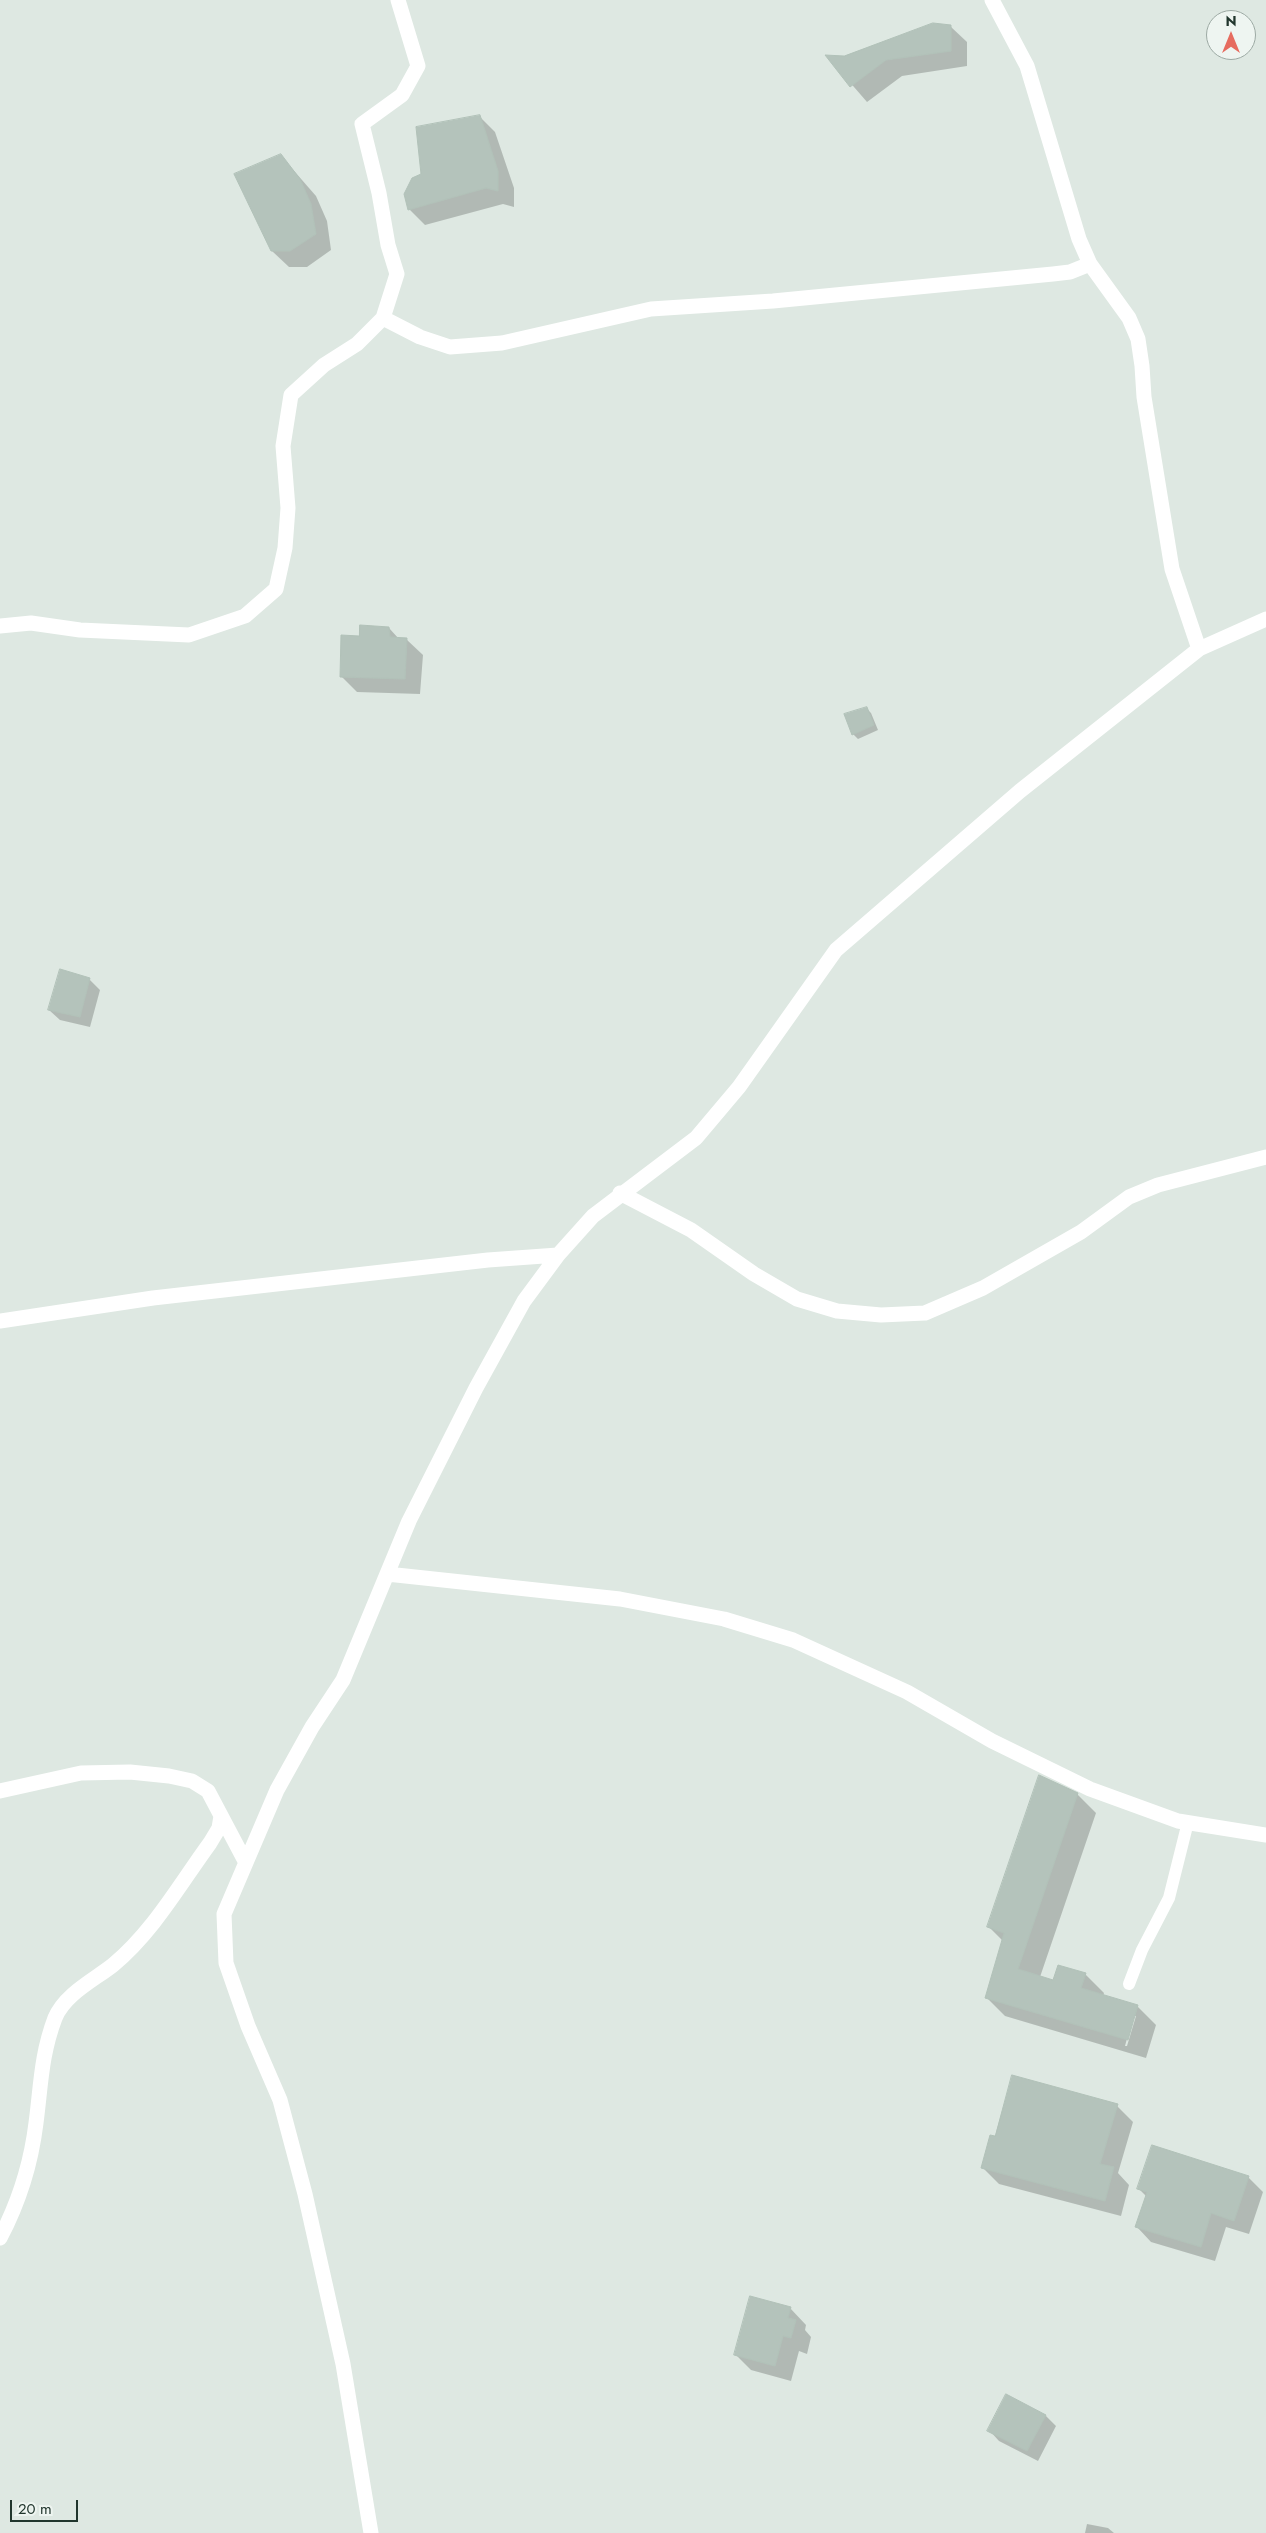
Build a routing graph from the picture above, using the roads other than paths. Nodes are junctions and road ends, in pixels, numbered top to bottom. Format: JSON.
{"nodes":[{"id":1,"x":398,"y":0,"type":"edge"},
{"id":2,"x":992,"y":0,"type":"edge"},
{"id":3,"x":1090,"y":264,"type":"junction"},
{"id":4,"x":383,"y":318,"type":"junction"},
{"id":5,"x":1266,"y":619,"type":"edge"},
{"id":6,"x":0,"y":626,"type":"edge"},
{"id":7,"x":1199,"y":649,"type":"junction"},
{"id":8,"x":1266,"y":1157,"type":"edge"},
{"id":9,"x":620,"y":1193,"type":"junction"},
{"id":10,"x":558,"y":1255,"type":"junction"},
{"id":11,"x":0,"y":1321,"type":"edge"},
{"id":12,"x":387,"y":1574,"type":"junction"},
{"id":13,"x":0,"y":1791,"type":"edge"},
{"id":14,"x":222,"y":1816,"type":"junction"},
{"id":15,"x":1188,"y":1822,"type":"junction"},
{"id":16,"x":1266,"y":1835,"type":"edge"},
{"id":17,"x":245,"y":1861,"type":"junction"},
{"id":18,"x":1130,"y":1984,"type":"dead end"},
{"id":19,"x":0,"y":2238,"type":"edge"},
{"id":20,"x":371,"y":2533,"type":"edge"}],
"edges":[{"from":1,"to":4,"type":"street"},
{"from":2,"to":3,"type":"street"},
{"from":3,"to":4,"type":"street"},
{"from":3,"to":7,"type":"street"},
{"from":4,"to":6,"type":"street"},
{"from":5,"to":7,"type":"street"},
{"from":7,"to":9,"type":"street"},
{"from":8,"to":9,"type":"street"},
{"from":9,"to":10,"type":"street"},
{"from":10,"to":11,"type":"street"},
{"from":10,"to":12,"type":"street"},
{"from":12,"to":15,"type":"street"},
{"from":12,"to":17,"type":"street"},
{"from":13,"to":14,"type":"street"},
{"from":14,"to":17,"type":"street"},
{"from":14,"to":19,"type":"street"},
{"from":15,"to":16,"type":"street"},
{"from":15,"to":18,"type":"lane"},
{"from":17,"to":20,"type":"street"}]}
